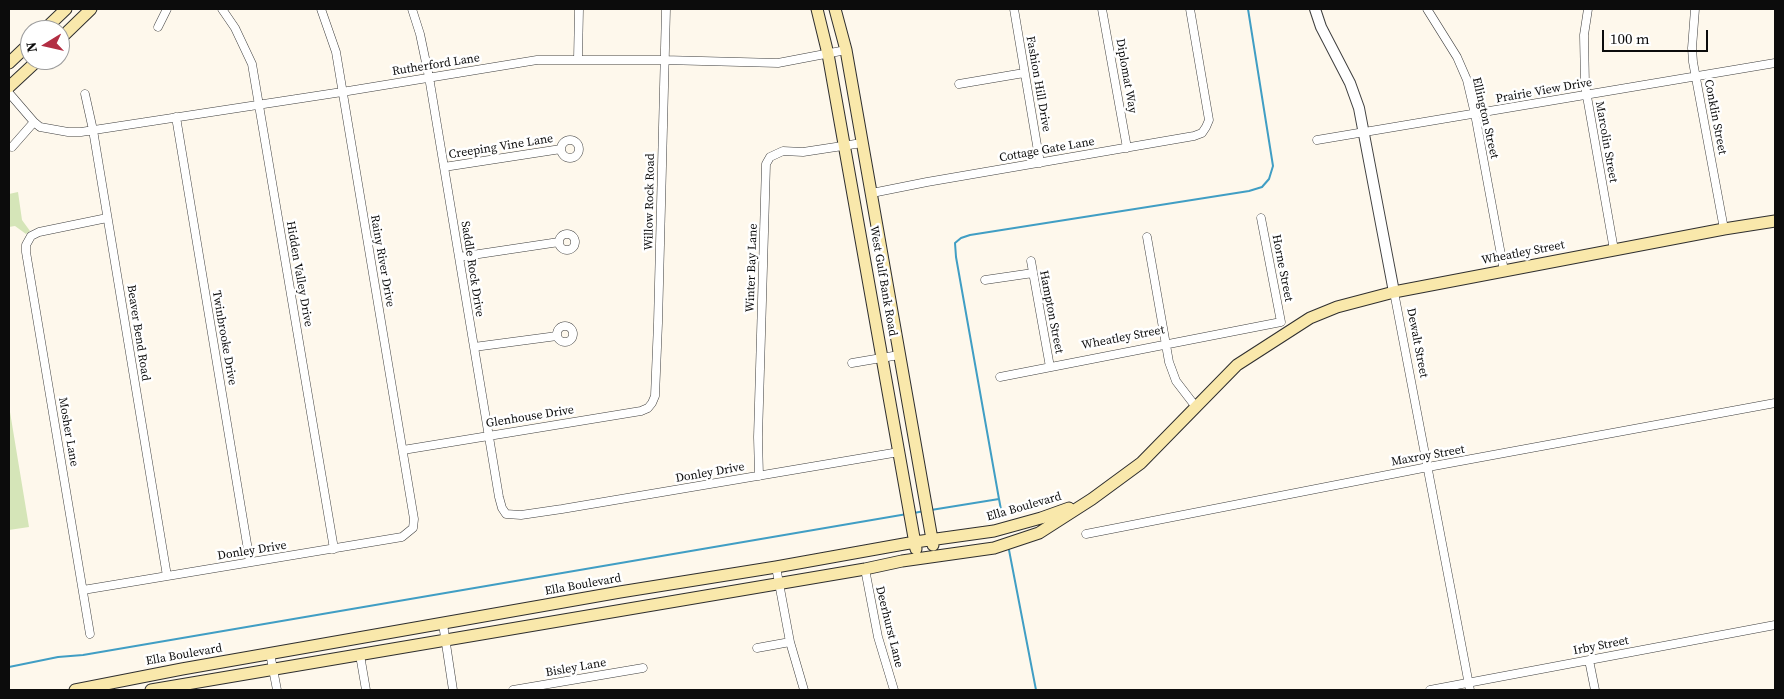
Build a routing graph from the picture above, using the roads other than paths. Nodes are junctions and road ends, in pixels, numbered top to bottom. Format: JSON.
{"nodes":[{"id":1,"x":66,"y":9,"type":"edge"},
{"id":2,"x":91,"y":9,"type":"edge"},
{"id":3,"x":167,"y":9,"type":"edge"},
{"id":4,"x":222,"y":9,"type":"edge"},
{"id":5,"x":320,"y":9,"type":"edge"},
{"id":6,"x":412,"y":9,"type":"edge"},
{"id":7,"x":579,"y":9,"type":"edge"},
{"id":8,"x":666,"y":9,"type":"edge"},
{"id":9,"x":817,"y":9,"type":"edge"},
{"id":10,"x":835,"y":9,"type":"edge"},
{"id":11,"x":1014,"y":9,"type":"edge"},
{"id":12,"x":1102,"y":9,"type":"edge"},
{"id":13,"x":1190,"y":9,"type":"edge"},
{"id":14,"x":1315,"y":9,"type":"edge"},
{"id":15,"x":1427,"y":9,"type":"edge"},
{"id":16,"x":1588,"y":9,"type":"edge"},
{"id":17,"x":1695,"y":9,"type":"edge"},
{"id":18,"x":54,"y":20,"type":"edge"},
{"id":19,"x":158,"y":27,"type":"dead end"},
{"id":20,"x":70,"y":29,"type":"edge"},
{"id":21,"x":846,"y":50,"type":"junction"},
{"id":22,"x":20,"y":52,"type":"edge"},
{"id":23,"x":828,"y":54,"type":"junction"},
{"id":24,"x":578,"y":59,"type":"junction"},
{"id":25,"x":664,"y":60,"type":"junction"},
{"id":26,"x":9,"y":62,"type":"edge"},
{"id":27,"x":1775,"y":63,"type":"edge"},
{"id":28,"x":27,"y":70,"type":"edge"},
{"id":29,"x":1024,"y":73,"type":"junction"},
{"id":30,"x":1696,"y":76,"type":"junction"},
{"id":31,"x":429,"y":77,"type":"junction"},
{"id":32,"x":959,"y":84,"type":"dead end"},
{"id":33,"x":9,"y":87,"type":"edge"},
{"id":34,"x":342,"y":92,"type":"junction"},
{"id":35,"x":9,"y":93,"type":"edge"},
{"id":36,"x":85,"y":94,"type":"dead end"},
{"id":37,"x":1586,"y":95,"type":"junction"},
{"id":38,"x":259,"y":105,"type":"junction"},
{"id":39,"x":1475,"y":114,"type":"junction"},
{"id":40,"x":176,"y":117,"type":"junction"},
{"id":41,"x":34,"y":122,"type":"junction"},
{"id":42,"x":92,"y":130,"type":"junction"},
{"id":43,"x":1364,"y":132,"type":"junction"},
{"id":44,"x":1317,"y":140,"type":"dead end"},
{"id":45,"x":862,"y":143,"type":"junction"},
{"id":46,"x":845,"y":146,"type":"junction"},
{"id":47,"x":12,"y":147,"type":"dead end"},
{"id":48,"x":1127,"y":148,"type":"junction"},
{"id":49,"x":561,"y":149,"type":"dead end"},
{"id":50,"x":1040,"y":163,"type":"junction"},
{"id":51,"x":444,"y":167,"type":"junction"},
{"id":52,"x":872,"y":193,"type":"junction"},
{"id":53,"x":107,"y":218,"type":"junction"},
{"id":54,"x":1261,"y":218,"type":"dead end"},
{"id":55,"x":1775,"y":221,"type":"edge"},
{"id":56,"x":1724,"y":229,"type":"junction"},
{"id":57,"x":1147,"y":237,"type":"dead end"},
{"id":58,"x":559,"y":242,"type":"dead end"},
{"id":59,"x":1614,"y":250,"type":"junction"},
{"id":60,"x":459,"y":257,"type":"junction"},
{"id":61,"x":1030,"y":261,"type":"dead end"},
{"id":62,"x":1504,"y":271,"type":"junction"},
{"id":63,"x":1033,"y":273,"type":"junction"},
{"id":64,"x":985,"y":280,"type":"dead end"},
{"id":65,"x":1394,"y":292,"type":"junction"},
{"id":66,"x":1281,"y":322,"type":"joint"},
{"id":67,"x":1284,"y":335,"type":"joint"},
{"id":68,"x":557,"y":336,"type":"dead end"},
{"id":69,"x":1165,"y":343,"type":"junction"},
{"id":70,"x":474,"y":347,"type":"junction"},
{"id":71,"x":899,"y":355,"type":"junction"},
{"id":72,"x":883,"y":358,"type":"junction"},
{"id":73,"x":852,"y":363,"type":"dead end"},
{"id":74,"x":1050,"y":367,"type":"junction"},
{"id":75,"x":1000,"y":377,"type":"dead end"},
{"id":76,"x":654,"y":396,"type":"joint"},
{"id":77,"x":1775,"y":403,"type":"edge"},
{"id":78,"x":1196,"y":407,"type":"junction"},
{"id":79,"x":489,"y":436,"type":"junction"},
{"id":80,"x":403,"y":450,"type":"junction"},
{"id":81,"x":899,"y":452,"type":"junction"},
{"id":82,"x":1428,"y":467,"type":"junction"},
{"id":83,"x":759,"y":476,"type":"junction"},
{"id":84,"x":1092,"y":499,"type":"junction"},
{"id":85,"x":525,"y":515,"type":"joint"},
{"id":86,"x":414,"y":519,"type":"joint"},
{"id":87,"x":1086,"y":534,"type":"dead end"},
{"id":88,"x":933,"y":539,"type":"junction"},
{"id":89,"x":915,"y":542,"type":"junction"},
{"id":90,"x":334,"y":549,"type":"junction"},
{"id":91,"x":935,"y":556,"type":"junction"},
{"id":92,"x":918,"y":558,"type":"junction"},
{"id":93,"x":250,"y":562,"type":"junction"},
{"id":94,"x":776,"y":567,"type":"junction"},
{"id":95,"x":865,"y":569,"type":"junction"},
{"id":96,"x":167,"y":576,"type":"junction"},
{"id":97,"x":779,"y":583,"type":"junction"},
{"id":98,"x":83,"y":590,"type":"junction"},
{"id":99,"x":443,"y":624,"type":"junction"},
{"id":100,"x":1775,"y":625,"type":"edge"},
{"id":101,"x":90,"y":634,"type":"dead end"},
{"id":102,"x":445,"y":639,"type":"junction"},
{"id":103,"x":790,"y":642,"type":"junction"},
{"id":104,"x":756,"y":648,"type":"dead end"},
{"id":105,"x":270,"y":653,"type":"junction"},
{"id":106,"x":360,"y":654,"type":"junction"},
{"id":107,"x":1589,"y":660,"type":"junction"},
{"id":108,"x":643,"y":668,"type":"dead end"},
{"id":109,"x":273,"y":669,"type":"junction"},
{"id":110,"x":188,"y":687,"type":"edge"},
{"id":111,"x":1469,"y":687,"type":"edge"},
{"id":112,"x":98,"y":688,"type":"edge"},
{"id":113,"x":75,"y":690,"type":"edge"},
{"id":114,"x":151,"y":690,"type":"edge"},
{"id":115,"x":276,"y":690,"type":"edge"},
{"id":116,"x":366,"y":690,"type":"edge"},
{"id":117,"x":453,"y":690,"type":"edge"},
{"id":118,"x":513,"y":690,"type":"edge"},
{"id":119,"x":804,"y":690,"type":"edge"},
{"id":120,"x":894,"y":690,"type":"edge"},
{"id":121,"x":1430,"y":690,"type":"edge"},
{"id":122,"x":1595,"y":690,"type":"edge"}],
"edges":[{"from":1,"to":18,"type":"main road"},
{"from":2,"to":20,"type":"main road"},
{"from":3,"to":19,"type":"street"},
{"from":4,"to":38,"type":"street","name":"Hidden Valley Drive"},
{"from":5,"to":34,"type":"street","name":"Rainy River Drive"},
{"from":6,"to":31,"type":"street","name":"Saddle Rock Drive"},
{"from":7,"to":24,"type":"street"},
{"from":8,"to":25,"type":"street","name":"Willow Rock Road"},
{"from":9,"to":23,"type":"main road","name":"West Gulf Bank Road"},
{"from":10,"to":21,"type":"main road","name":"West Gulf Bank Road"},
{"from":11,"to":29,"type":"street","name":"Fashion Hill Drive"},
{"from":12,"to":48,"type":"street","name":"Diplomat Way"},
{"from":13,"to":48,"type":"street","name":"Cottage Gate Lane"},
{"from":14,"to":43,"type":"street","name":"Dewalt Street"},
{"from":15,"to":39,"type":"street","name":"Ellington Street"},
{"from":16,"to":37,"type":"street","name":"Marcolin Street"},
{"from":17,"to":30,"type":"street","name":"Conklin Street"},
{"from":21,"to":23,"type":"street","name":"Rutherford Lane"},
{"from":21,"to":45,"type":"main road","name":"West Gulf Bank Road"},
{"from":22,"to":26,"type":"main road"},
{"from":23,"to":25,"type":"street","name":"Rutherford Lane"},
{"from":23,"to":46,"type":"main road","name":"West Gulf Bank Road"},
{"from":24,"to":25,"type":"street","name":"Rutherford Lane"},
{"from":24,"to":31,"type":"street","name":"Rutherford Lane"},
{"from":25,"to":76,"type":"street","name":"Willow Rock Road"},
{"from":27,"to":30,"type":"street","name":"Prairie View Drive"},
{"from":28,"to":33,"type":"main road"},
{"from":29,"to":32,"type":"street"},
{"from":29,"to":50,"type":"street","name":"Fashion Hill Drive"},
{"from":30,"to":37,"type":"street","name":"Prairie View Drive"},
{"from":30,"to":56,"type":"street","name":"Conklin Street"},
{"from":31,"to":34,"type":"street","name":"Rutherford Lane"},
{"from":31,"to":51,"type":"street","name":"Saddle Rock Drive"},
{"from":34,"to":38,"type":"street","name":"Rutherford Lane"},
{"from":34,"to":80,"type":"street","name":"Rainy River Drive"},
{"from":35,"to":41,"type":"street","name":"Rutherford Lane"},
{"from":36,"to":42,"type":"street","name":"Beaver Bend Road"},
{"from":37,"to":39,"type":"street","name":"Prairie View Drive"},
{"from":37,"to":59,"type":"street","name":"Marcolin Street"},
{"from":38,"to":40,"type":"street","name":"Rutherford Lane"},
{"from":38,"to":90,"type":"street","name":"Hidden Valley Drive"},
{"from":39,"to":43,"type":"street","name":"Prairie View Drive"},
{"from":39,"to":62,"type":"street","name":"Ellington Street"},
{"from":40,"to":42,"type":"street","name":"Rutherford Lane"},
{"from":40,"to":93,"type":"street","name":"Twinbrooke Drive"},
{"from":41,"to":42,"type":"street","name":"Rutherford Lane"},
{"from":41,"to":47,"type":"street"},
{"from":42,"to":53,"type":"street","name":"Beaver Bend Road"},
{"from":43,"to":44,"type":"street","name":"Prairie View Drive"},
{"from":43,"to":65,"type":"street","name":"Dewalt Street"},
{"from":45,"to":46,"type":"street","name":"Winter Bay Lane"},
{"from":45,"to":52,"type":"main road","name":"West Gulf Bank Road"},
{"from":46,"to":72,"type":"main road","name":"West Gulf Bank Road"},
{"from":46,"to":83,"type":"street","name":"Winter Bay Lane"},
{"from":48,"to":50,"type":"street","name":"Cottage Gate Lane"},
{"from":49,"to":51,"type":"street","name":"Creeping Vine Lane"},
{"from":50,"to":52,"type":"street","name":"Cottage Gate Lane"},
{"from":51,"to":60,"type":"street","name":"Saddle Rock Drive"},
{"from":52,"to":71,"type":"main road","name":"West Gulf Bank Road"},
{"from":53,"to":96,"type":"street","name":"Beaver Bend Road"},
{"from":53,"to":98,"type":"street","name":"Mosher Lane"},
{"from":54,"to":66,"type":"street","name":"Horne Street"},
{"from":55,"to":56,"type":"main road","name":"Wheatley Street"},
{"from":56,"to":59,"type":"main road","name":"Wheatley Street"},
{"from":57,"to":69,"type":"street"},
{"from":58,"to":60,"type":"street"},
{"from":59,"to":62,"type":"main road","name":"Wheatley Street"},
{"from":60,"to":70,"type":"street","name":"Saddle Rock Drive"},
{"from":61,"to":63,"type":"street","name":"Hampton Street"},
{"from":62,"to":65,"type":"main road","name":"Wheatley Street"},
{"from":63,"to":64,"type":"street"},
{"from":63,"to":74,"type":"street","name":"Hampton Street"},
{"from":65,"to":67,"type":"main road","name":"Wheatley Street"},
{"from":65,"to":82,"type":"street","name":"Dewalt Street"},
{"from":66,"to":69,"type":"street","name":"Wheatley Street"},
{"from":67,"to":78,"type":"main road","name":"Ella Boulevard"},
{"from":68,"to":70,"type":"street"},
{"from":69,"to":74,"type":"street","name":"Wheatley Street"},
{"from":69,"to":78,"type":"street"},
{"from":70,"to":79,"type":"street","name":"Saddle Rock Drive"},
{"from":71,"to":72,"type":"street"},
{"from":71,"to":88,"type":"main road","name":"West Gulf Bank Road"},
{"from":72,"to":73,"type":"street"},
{"from":72,"to":81,"type":"main road","name":"West Gulf Bank Road"},
{"from":74,"to":75,"type":"street","name":"Wheatley Street"},
{"from":76,"to":79,"type":"street","name":"Glenhouse Drive"},
{"from":77,"to":82,"type":"street","name":"Maxroy Street"},
{"from":78,"to":84,"type":"main road","name":"Ella Boulevard"},
{"from":79,"to":80,"type":"street","name":"Glenhouse Drive"},
{"from":79,"to":85,"type":"street","name":"Saddle Rock Drive"},
{"from":80,"to":86,"type":"street","name":"Rainy River Drive"},
{"from":81,"to":83,"type":"street","name":"Donley Drive"},
{"from":81,"to":89,"type":"main road","name":"West Gulf Bank Road"},
{"from":82,"to":87,"type":"street","name":"Maxroy Street"},
{"from":82,"to":111,"type":"street","name":"Dewalt Street"},
{"from":83,"to":85,"type":"street","name":"Donley Drive"},
{"from":84,"to":88,"type":"main road","name":"Ella Boulevard"},
{"from":84,"to":91,"type":"main road","name":"Ella Boulevard"},
{"from":86,"to":90,"type":"street","name":"Donley Drive"},
{"from":88,"to":89,"type":"main road","name":"Ella Boulevard"},
{"from":88,"to":91,"type":"main road","name":"West Gulf Bank Road"},
{"from":89,"to":92,"type":"main road","name":"West Gulf Bank Road"},
{"from":89,"to":94,"type":"main road","name":"Ella Boulevard"},
{"from":90,"to":93,"type":"street","name":"Donley Drive"},
{"from":91,"to":92,"type":"main road","name":"Ella Boulevard"},
{"from":92,"to":95,"type":"main road","name":"Ella Boulevard"},
{"from":93,"to":96,"type":"street","name":"Donley Drive"},
{"from":94,"to":97,"type":"street"},
{"from":94,"to":99,"type":"main road","name":"Ella Boulevard"},
{"from":95,"to":97,"type":"main road","name":"Ella Boulevard"},
{"from":95,"to":120,"type":"street","name":"Deerhurst Lane"},
{"from":96,"to":98,"type":"street","name":"Donley Drive"},
{"from":97,"to":102,"type":"main road","name":"Ella Boulevard"},
{"from":97,"to":103,"type":"street"},
{"from":98,"to":101,"type":"street","name":"Mosher Lane"},
{"from":99,"to":102,"type":"street"},
{"from":99,"to":105,"type":"main road","name":"Ella Boulevard"},
{"from":100,"to":107,"type":"street","name":"Irby Street"},
{"from":102,"to":106,"type":"main road","name":"Ella Boulevard"},
{"from":102,"to":117,"type":"street"},
{"from":103,"to":104,"type":"street"},
{"from":103,"to":119,"type":"street"},
{"from":105,"to":109,"type":"street"},
{"from":105,"to":112,"type":"main road","name":"Ella Boulevard"},
{"from":106,"to":109,"type":"main road","name":"Ella Boulevard"},
{"from":106,"to":116,"type":"street"},
{"from":107,"to":111,"type":"street","name":"Irby Street"},
{"from":107,"to":122,"type":"street"},
{"from":108,"to":118,"type":"street","name":"Bisley Lane"},
{"from":109,"to":110,"type":"main road","name":"Ella Boulevard"},
{"from":109,"to":115,"type":"street"},
{"from":110,"to":114,"type":"main road","name":"Ella Boulevard"},
{"from":111,"to":121,"type":"street","name":"Irby Street"},
{"from":112,"to":113,"type":"main road","name":"Ella Boulevard"}]}
